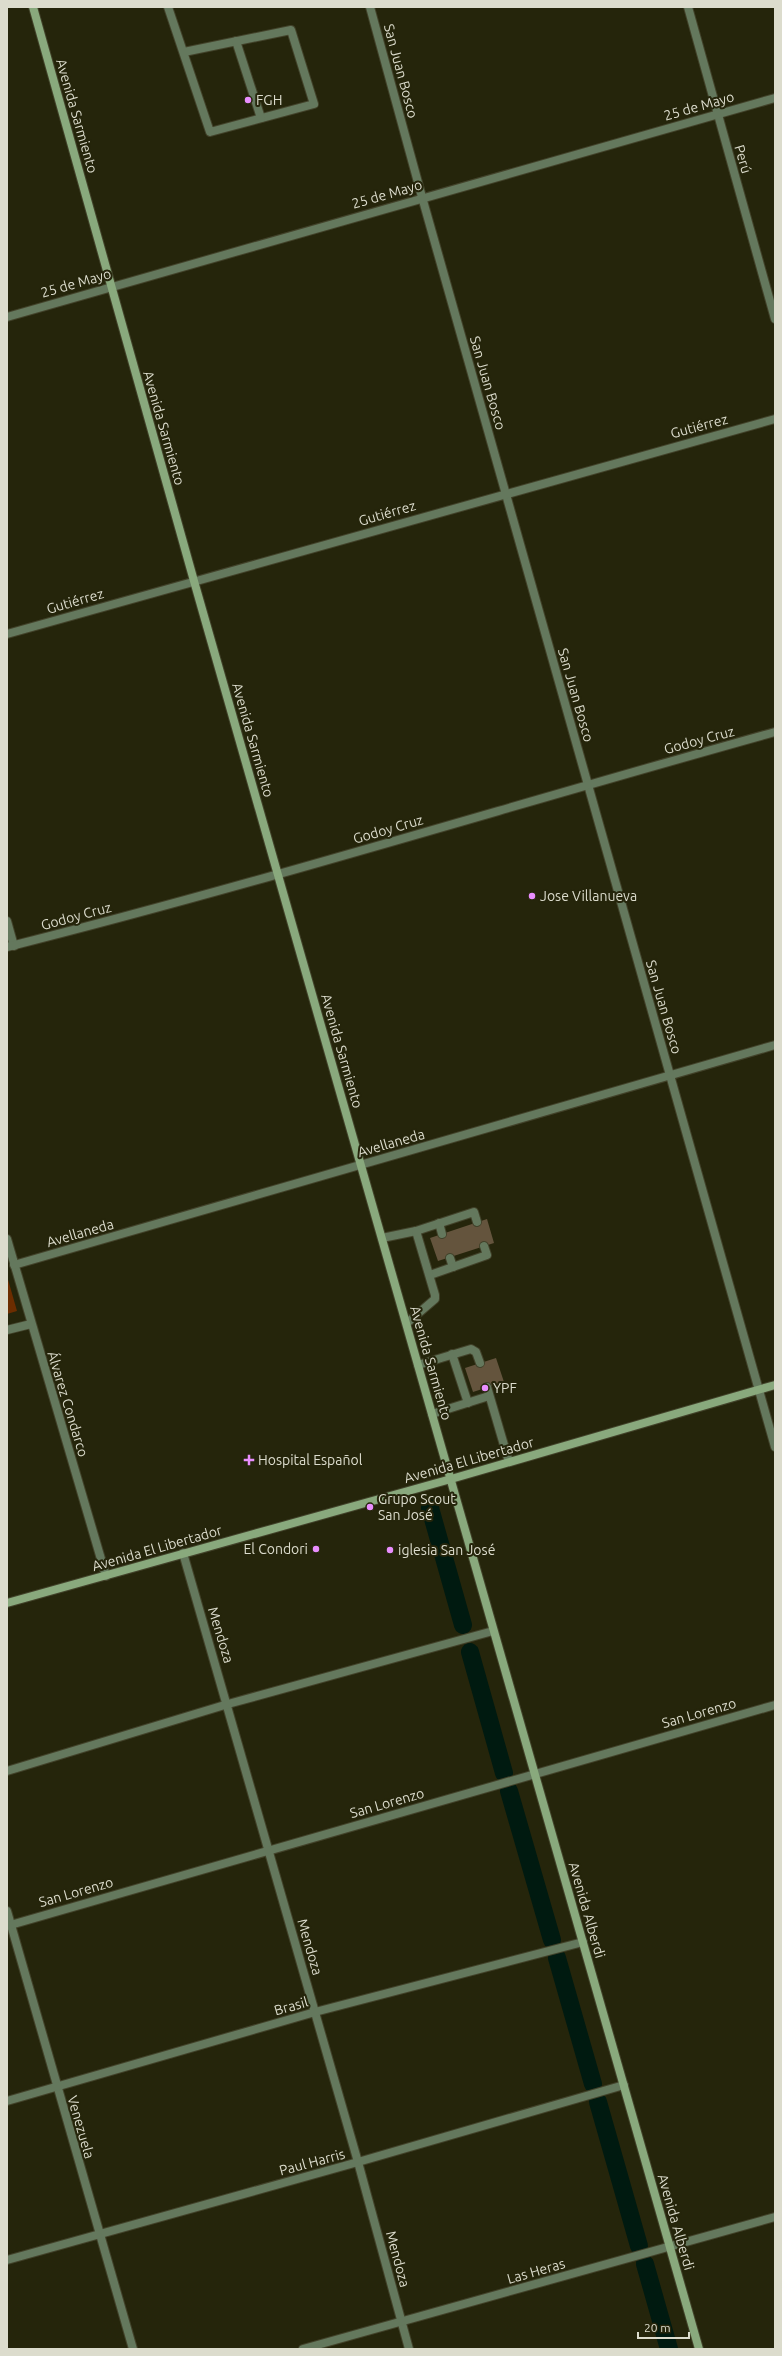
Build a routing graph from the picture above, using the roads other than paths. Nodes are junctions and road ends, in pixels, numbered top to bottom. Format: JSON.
{"nodes":[{"id":1,"x":33,"y":7,"type":"edge"},
{"id":2,"x":168,"y":7,"type":"edge"},
{"id":3,"x":370,"y":7,"type":"edge"},
{"id":4,"x":688,"y":7,"type":"edge"},
{"id":5,"x":236,"y":41,"type":"junction"},
{"id":6,"x":184,"y":52,"type":"junction"},
{"id":7,"x":775,"y":98,"type":"edge"},
{"id":8,"x":717,"y":114,"type":"junction"},
{"id":9,"x":261,"y":118,"type":"junction"},
{"id":10,"x":422,"y":197,"type":"junction"},
{"id":11,"x":111,"y":287,"type":"junction"},
{"id":12,"x":7,"y":317,"type":"edge"},
{"id":13,"x":775,"y":319,"type":"edge"},
{"id":14,"x":775,"y":419,"type":"edge"},
{"id":15,"x":505,"y":493,"type":"junction"},
{"id":16,"x":194,"y":582,"type":"junction"},
{"id":17,"x":7,"y":634,"type":"edge"},
{"id":18,"x":775,"y":732,"type":"edge"},
{"id":19,"x":587,"y":784,"type":"junction"},
{"id":20,"x":278,"y":875,"type":"junction"},
{"id":21,"x":7,"y":921,"type":"edge"},
{"id":22,"x":11,"y":947,"type":"edge"},
{"id":23,"x":775,"y":1045,"type":"edge"},
{"id":24,"x":669,"y":1075,"type":"junction"},
{"id":25,"x":361,"y":1166,"type":"junction"},
{"id":26,"x":477,"y":1222,"type":"dead end"},
{"id":27,"x":439,"y":1223,"type":"junction"},
{"id":28,"x":416,"y":1231,"type":"junction"},
{"id":29,"x":442,"y":1234,"type":"dead end"},
{"id":30,"x":382,"y":1238,"type":"junction"},
{"id":31,"x":7,"y":1239,"type":"edge"},
{"id":32,"x":484,"y":1246,"type":"dead end"},
{"id":33,"x":450,"y":1258,"type":"dead end"},
{"id":34,"x":14,"y":1265,"type":"junction"},
{"id":35,"x":453,"y":1267,"type":"junction"},
{"id":36,"x":430,"y":1275,"type":"junction"},
{"id":37,"x":407,"y":1323,"type":"junction"},
{"id":38,"x":31,"y":1324,"type":"junction"},
{"id":39,"x":7,"y":1330,"type":"edge"},
{"id":40,"x":452,"y":1354,"type":"junction"},
{"id":41,"x":480,"y":1363,"type":"dead end"},
{"id":42,"x":418,"y":1365,"type":"junction"},
{"id":43,"x":775,"y":1385,"type":"edge"},
{"id":44,"x":759,"y":1390,"type":"junction"},
{"id":45,"x":468,"y":1402,"type":"junction"},
{"id":46,"x":432,"y":1414,"type":"junction"},
{"id":47,"x":775,"y":1447,"type":"edge"},
{"id":48,"x":509,"y":1462,"type":"junction"},
{"id":49,"x":451,"y":1479,"type":"junction"},
{"id":50,"x":183,"y":1553,"type":"junction"},
{"id":51,"x":106,"y":1576,"type":"junction"},
{"id":52,"x":7,"y":1602,"type":"edge"},
{"id":53,"x":493,"y":1631,"type":"junction"},
{"id":54,"x":228,"y":1704,"type":"junction"},
{"id":55,"x":775,"y":1705,"type":"edge"},
{"id":56,"x":7,"y":1771,"type":"edge"},
{"id":57,"x":534,"y":1774,"type":"junction"},
{"id":58,"x":269,"y":1850,"type":"junction"},
{"id":59,"x":7,"y":1911,"type":"edge"},
{"id":60,"x":9,"y":1925,"type":"edge"},
{"id":61,"x":583,"y":1942,"type":"junction"},
{"id":62,"x":315,"y":2012,"type":"junction"},
{"id":63,"x":624,"y":2085,"type":"junction"},
{"id":64,"x":56,"y":2088,"type":"junction"},
{"id":65,"x":7,"y":2101,"type":"edge"},
{"id":66,"x":358,"y":2162,"type":"junction"},
{"id":67,"x":775,"y":2217,"type":"edge"},
{"id":68,"x":99,"y":2233,"type":"junction"},
{"id":69,"x":670,"y":2247,"type":"junction"},
{"id":70,"x":7,"y":2260,"type":"edge"},
{"id":71,"x":402,"y":2322,"type":"junction"},
{"id":72,"x":133,"y":2349,"type":"edge"},
{"id":73,"x":303,"y":2349,"type":"edge"},
{"id":74,"x":409,"y":2349,"type":"edge"},
{"id":75,"x":699,"y":2349,"type":"edge"}],
"edges":[{"from":1,"to":11,"type":"main road","name":"Avenida Sarmiento"},
{"from":2,"to":6,"type":"street"},
{"from":3,"to":10,"type":"street","name":"San Juan Bosco"},
{"from":4,"to":8,"type":"street","name":"Perú"},
{"from":5,"to":6,"type":"street"},
{"from":5,"to":9,"type":"street"},
{"from":5,"to":9,"type":"street"},
{"from":6,"to":9,"type":"street"},
{"from":7,"to":8,"type":"street","name":"25 de Mayo"},
{"from":8,"to":10,"type":"street","name":"25 de Mayo"},
{"from":8,"to":13,"type":"street","name":"Perú"},
{"from":10,"to":11,"type":"street","name":"25 de Mayo"},
{"from":10,"to":15,"type":"street","name":"San Juan Bosco"},
{"from":11,"to":12,"type":"street","name":"25 de Mayo"},
{"from":11,"to":16,"type":"main road","name":"Avenida Sarmiento"},
{"from":14,"to":15,"type":"street","name":"Gutiérrez"},
{"from":15,"to":16,"type":"street","name":"Gutiérrez"},
{"from":15,"to":19,"type":"street","name":"San Juan Bosco"},
{"from":16,"to":17,"type":"street","name":"Gutiérrez"},
{"from":16,"to":20,"type":"main road","name":"Avenida Sarmiento"},
{"from":18,"to":19,"type":"street","name":"Godoy Cruz"},
{"from":19,"to":20,"type":"street","name":"Godoy Cruz"},
{"from":19,"to":24,"type":"street","name":"San Juan Bosco"},
{"from":20,"to":22,"type":"street","name":"Godoy Cruz"},
{"from":20,"to":25,"type":"main road","name":"Avenida Sarmiento"},
{"from":21,"to":22,"type":"street"},
{"from":23,"to":24,"type":"street","name":"Avellaneda"},
{"from":24,"to":25,"type":"street","name":"Avellaneda"},
{"from":24,"to":44,"type":"street","name":"San Juan Bosco"},
{"from":25,"to":30,"type":"main road","name":"Avenida Sarmiento"},
{"from":25,"to":34,"type":"street","name":"Avellaneda"},
{"from":26,"to":27,"type":"street"},
{"from":27,"to":28,"type":"street"},
{"from":27,"to":29,"type":"street"},
{"from":28,"to":30,"type":"street"},
{"from":28,"to":36,"type":"street"},
{"from":30,"to":37,"type":"main road","name":"Avenida Sarmiento"},
{"from":31,"to":34,"type":"street","name":"Álvarez Condarco"},
{"from":32,"to":35,"type":"street"},
{"from":33,"to":35,"type":"street"},
{"from":34,"to":38,"type":"street","name":"Álvarez Condarco"},
{"from":35,"to":36,"type":"street"},
{"from":36,"to":37,"type":"street"},
{"from":37,"to":42,"type":"main road","name":"Avenida Sarmiento"},
{"from":38,"to":39,"type":"street"},
{"from":38,"to":51,"type":"street","name":"Álvarez Condarco"},
{"from":40,"to":41,"type":"street"},
{"from":40,"to":42,"type":"street"},
{"from":40,"to":45,"type":"street"},
{"from":42,"to":46,"type":"main road","name":"Avenida Sarmiento"},
{"from":43,"to":44,"type":"main road","name":"Avenida El Libertador"},
{"from":44,"to":47,"type":"street","name":"San Juan Bosco"},
{"from":44,"to":48,"type":"main road","name":"Avenida El Libertador"},
{"from":45,"to":46,"type":"street"},
{"from":45,"to":48,"type":"street"},
{"from":46,"to":49,"type":"main road","name":"Avenida Sarmiento"},
{"from":48,"to":49,"type":"main road","name":"Avenida El Libertador"},
{"from":49,"to":50,"type":"main road","name":"Avenida El Libertador"},
{"from":49,"to":53,"type":"main road","name":"Avenida Alberdi"},
{"from":50,"to":51,"type":"main road","name":"Avenida El Libertador"},
{"from":50,"to":54,"type":"street","name":"Mendoza"},
{"from":51,"to":52,"type":"main road","name":"Avenida El Libertador"},
{"from":53,"to":54,"type":"street"},
{"from":53,"to":57,"type":"main road","name":"Avenida Alberdi"},
{"from":54,"to":56,"type":"street"},
{"from":54,"to":58,"type":"street","name":"Mendoza"},
{"from":55,"to":57,"type":"street","name":"San Lorenzo"},
{"from":57,"to":58,"type":"street","name":"San Lorenzo"},
{"from":57,"to":61,"type":"main road","name":"Avenida Alberdi"},
{"from":58,"to":60,"type":"street","name":"San Lorenzo"},
{"from":58,"to":62,"type":"street","name":"Mendoza"},
{"from":59,"to":60,"type":"street","name":"Venezuela"},
{"from":60,"to":64,"type":"street","name":"Venezuela"},
{"from":61,"to":62,"type":"street","name":"Brasil"},
{"from":61,"to":63,"type":"main road","name":"Avenida Alberdi"},
{"from":62,"to":64,"type":"street","name":"Brasil"},
{"from":62,"to":66,"type":"street","name":"Mendoza"},
{"from":63,"to":66,"type":"street","name":"Paul Harris"},
{"from":63,"to":69,"type":"main road","name":"Avenida Alberdi"},
{"from":64,"to":65,"type":"street","name":"Brasil"},
{"from":64,"to":68,"type":"street","name":"Venezuela"},
{"from":66,"to":68,"type":"street","name":"Paul Harris"},
{"from":66,"to":71,"type":"street","name":"Mendoza"},
{"from":67,"to":69,"type":"street","name":"Las Heras"},
{"from":68,"to":70,"type":"street","name":"Paul Harris"},
{"from":68,"to":72,"type":"street","name":"Venezuela"},
{"from":69,"to":71,"type":"street","name":"Las Heras"},
{"from":69,"to":75,"type":"main road","name":"Avenida Alberdi"},
{"from":71,"to":73,"type":"street","name":"Las Heras"},
{"from":71,"to":74,"type":"street","name":"Mendoza"}]}
